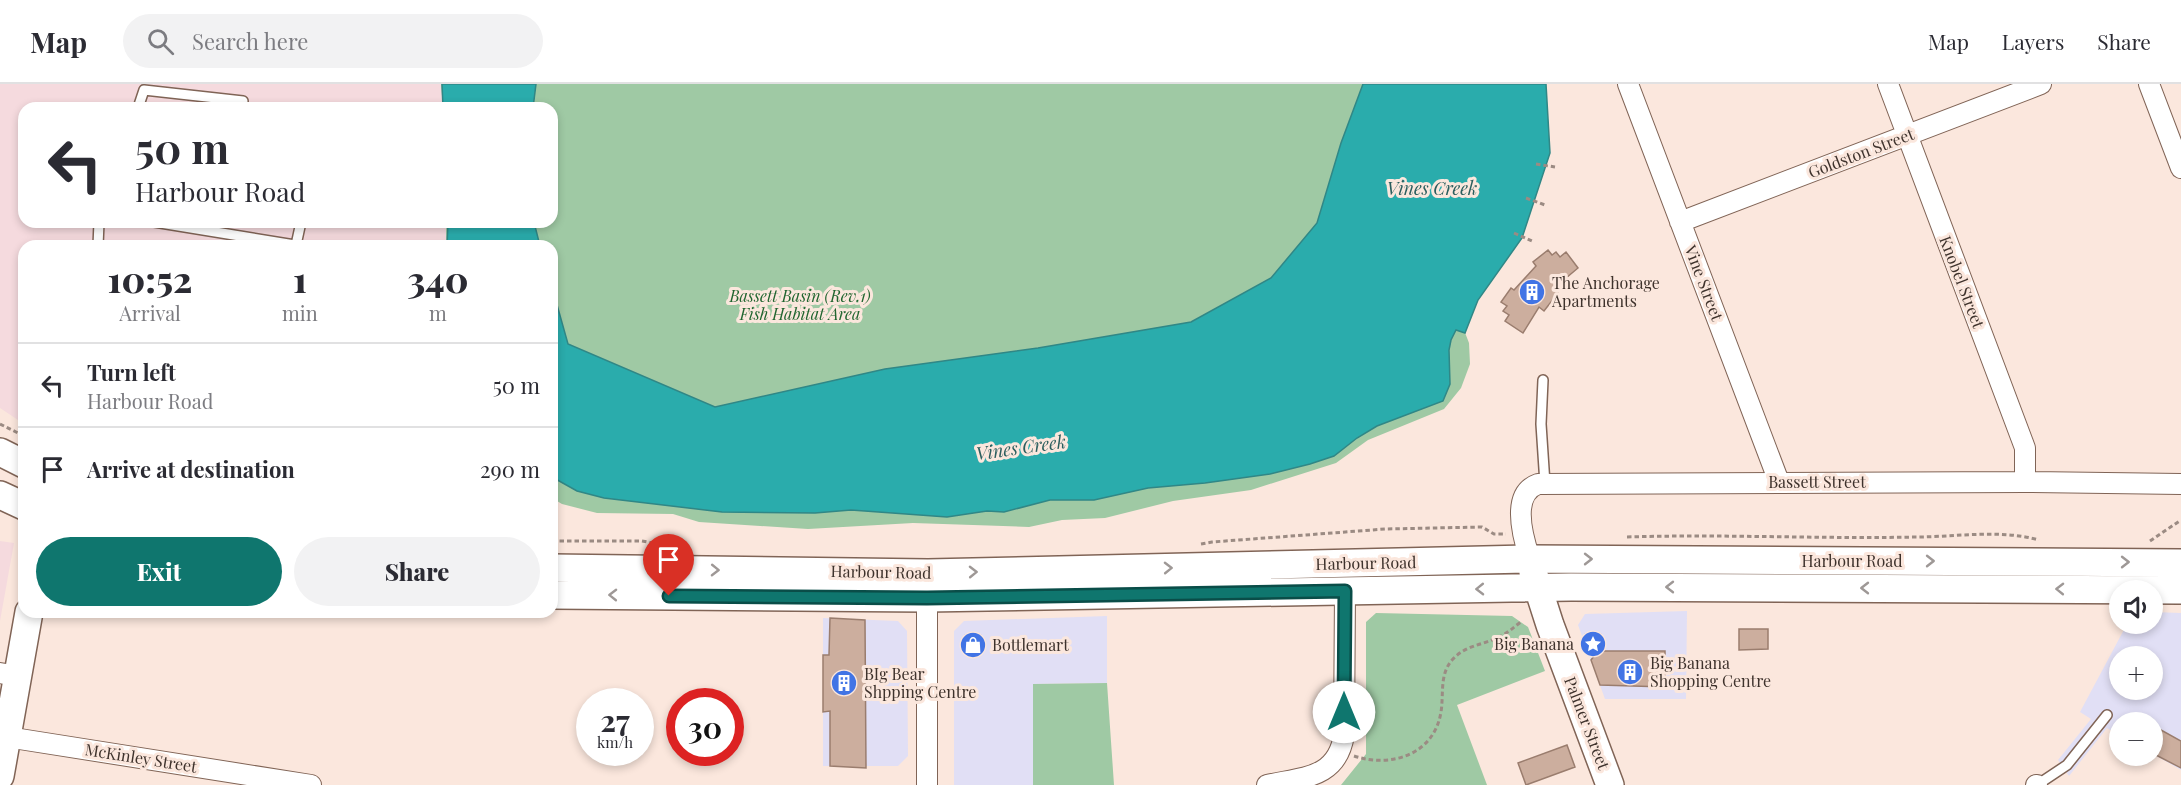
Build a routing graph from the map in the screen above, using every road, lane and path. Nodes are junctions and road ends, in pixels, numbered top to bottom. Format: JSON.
{"nodes":[{"id":1,"x":1628,"y":84,"type":"edge"},
{"id":2,"x":1888,"y":84,"type":"edge"},
{"id":3,"x":2041,"y":84,"type":"edge"},
{"id":4,"x":2149,"y":84,"type":"edge"},
{"id":5,"x":243,"y":101,"type":"dead end"},
{"id":6,"x":140,"y":102,"type":"edge"},
{"id":7,"x":1907,"y":135,"type":"junction"},
{"id":8,"x":1536,"y":164,"type":"dead end"},
{"id":9,"x":1556,"y":167,"type":"dead end"},
{"id":10,"x":2181,"y":168,"type":"edge"},
{"id":11,"x":1526,"y":198,"type":"dead end"},
{"id":12,"x":1545,"y":205,"type":"dead end"},
{"id":13,"x":1680,"y":222,"type":"junction"},
{"id":14,"x":192,"y":228,"type":"edge"},
{"id":15,"x":1514,"y":233,"type":"dead end"},
{"id":16,"x":267,"y":240,"type":"edge"},
{"id":17,"x":1532,"y":241,"type":"dead end"},
{"id":18,"x":1543,"y":380,"type":"dead end"},
{"id":19,"x":0,"y":424,"type":"edge"},
{"id":20,"x":18,"y":433,"type":"edge"},
{"id":21,"x":0,"y":452,"type":"edge"},
{"id":22,"x":18,"y":461,"type":"edge"},
{"id":23,"x":1779,"y":482,"type":"junction"},
{"id":24,"x":2025,"y":482,"type":"junction"},
{"id":25,"x":1545,"y":484,"type":"junction"},
{"id":26,"x":2181,"y":484,"type":"edge"},
{"id":27,"x":0,"y":495,"type":"edge"},
{"id":28,"x":18,"y":503,"type":"edge"},
{"id":29,"x":2181,"y":520,"type":"edge"},
{"id":30,"x":1506,"y":534,"type":"dead end"},
{"id":31,"x":1622,"y":537,"type":"dead end"},
{"id":32,"x":558,"y":541,"type":"edge"},
{"id":33,"x":2044,"y":541,"type":"dead end"},
{"id":34,"x":2146,"y":542,"type":"dead end"},
{"id":35,"x":1192,"y":546,"type":"dead end"},
{"id":36,"x":677,"y":548,"type":"dead end"},
{"id":37,"x":1530,"y":559,"type":"junction"},
{"id":38,"x":2181,"y":563,"type":"edge"},
{"id":39,"x":558,"y":568,"type":"edge"},
{"id":40,"x":927,"y":586,"type":"junction"},
{"id":41,"x":1538,"y":588,"type":"junction"},
{"id":42,"x":2181,"y":590,"type":"edge"},
{"id":43,"x":1345,"y":591,"type":"junction"},
{"id":44,"x":558,"y":595,"type":"edge"},
{"id":45,"x":27,"y":618,"type":"edge"},
{"id":46,"x":1522,"y":621,"type":"dead end"},
{"id":47,"x":9,"y":674,"type":"edge"},
{"id":48,"x":2107,"y":715,"type":"dead end"},
{"id":49,"x":7,"y":737,"type":"junction"},
{"id":50,"x":1341,"y":750,"type":"junction"},
{"id":51,"x":0,"y":776,"type":"edge"},
{"id":52,"x":311,"y":785,"type":"edge"},
{"id":53,"x":927,"y":785,"type":"edge"},
{"id":54,"x":1267,"y":785,"type":"edge"},
{"id":55,"x":1610,"y":785,"type":"edge"},
{"id":56,"x":2037,"y":785,"type":"edge"}],
"edges":[{"from":1,"to":13,"type":"street","name":"Vine Street"},
{"from":2,"to":7,"type":"street","name":"Knobel Street"},
{"from":3,"to":7,"type":"street","name":"Goldston Street"},
{"from":4,"to":10,"type":"street"},
{"from":5,"to":6,"type":"lane"},
{"from":7,"to":13,"type":"street","name":"Goldston Street"},
{"from":7,"to":24,"type":"street","name":"Knobel Street"},
{"from":8,"to":9,"type":"path"},
{"from":11,"to":12,"type":"path"},
{"from":13,"to":23,"type":"street","name":"Vine Street"},
{"from":14,"to":16,"type":"lane"},
{"from":15,"to":17,"type":"path"},
{"from":18,"to":25,"type":"lane"},
{"from":19,"to":20,"type":"path"},
{"from":21,"to":22,"type":"main road"},
{"from":23,"to":24,"type":"street","name":"Bassett Street"},
{"from":23,"to":25,"type":"street","name":"Bassett Street"},
{"from":24,"to":26,"type":"street","name":"Bassett Street"},
{"from":25,"to":37,"type":"street"},
{"from":27,"to":28,"type":"main road"},
{"from":29,"to":34,"type":"path"},
{"from":30,"to":35,"type":"path"},
{"from":31,"to":33,"type":"path"},
{"from":32,"to":36,"type":"path"},
{"from":37,"to":38,"type":"main road","name":"Harbour Road","one_way":true},
{"from":40,"to":37,"type":"main road","name":"Harbour Road","one_way":true},
{"from":37,"to":41,"type":"main road","name":"Palmer Street"},
{"from":39,"to":40,"type":"main road","name":"Harbour Road","one_way":true},
{"from":40,"to":43,"type":"main road","name":"Harbour Road"},
{"from":40,"to":44,"type":"main road","name":"Harbour Road","one_way":true},
{"from":40,"to":53,"type":"street"},
{"from":42,"to":41,"type":"main road","name":"Harbour Road","one_way":true},
{"from":41,"to":43,"type":"main road","name":"Harbour Road","one_way":true},
{"from":41,"to":55,"type":"main road","name":"Palmer Street"},
{"from":43,"to":50,"type":"street"},
{"from":45,"to":47,"type":"main road"},
{"from":46,"to":50,"type":"path"},
{"from":47,"to":49,"type":"main road"},
{"from":48,"to":56,"type":"lane"},
{"from":49,"to":51,"type":"main road"},
{"from":49,"to":52,"type":"street","name":"McKinley Street"},
{"from":50,"to":54,"type":"street"}]}
